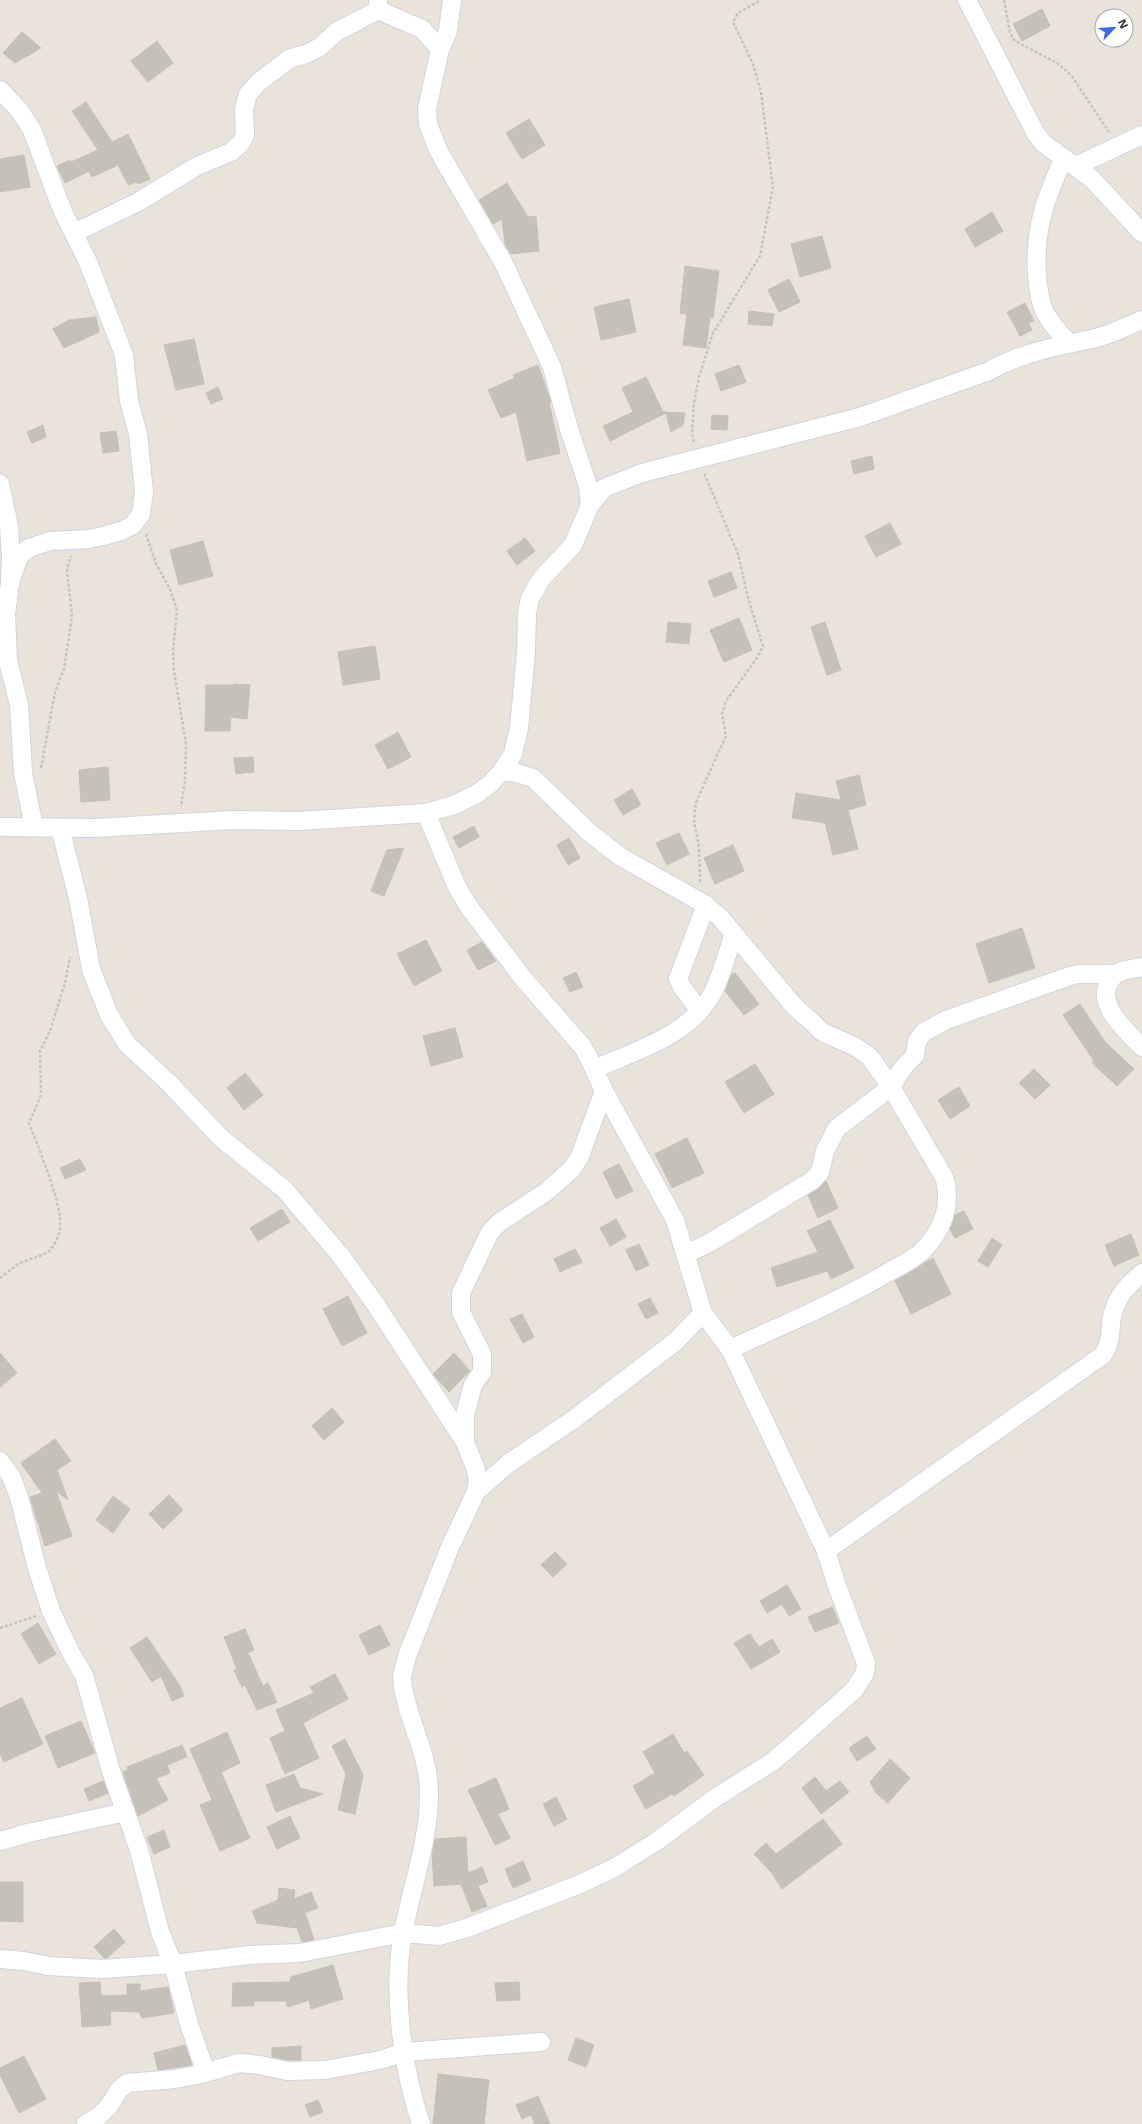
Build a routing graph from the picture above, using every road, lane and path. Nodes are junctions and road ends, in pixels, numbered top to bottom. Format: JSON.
{"nodes":[{"id":1,"x":452,"y":0,"type":"edge"},
{"id":2,"x":761,"y":0,"type":"edge"},
{"id":3,"x":967,"y":0,"type":"edge"},
{"id":4,"x":1004,"y":0,"type":"edge"},
{"id":5,"x":378,"y":5,"type":"edge"},
{"id":6,"x":440,"y":49,"type":"junction"},
{"id":7,"x":0,"y":90,"type":"edge"},
{"id":8,"x":1142,"y":135,"type":"edge"},
{"id":9,"x":1117,"y":145,"type":"junction"},
{"id":10,"x":1070,"y":162,"type":"junction"},
{"id":11,"x":74,"y":233,"type":"junction"},
{"id":12,"x":1142,"y":233,"type":"edge"},
{"id":13,"x":1142,"y":320,"type":"edge"},
{"id":14,"x":1068,"y":342,"type":"junction"},
{"id":15,"x":698,"y":460,"type":"junction"},
{"id":16,"x":0,"y":484,"type":"edge"},
{"id":17,"x":590,"y":505,"type":"junction"},
{"id":18,"x":141,"y":514,"type":"junction"},
{"id":19,"x":82,"y":539,"type":"junction"},
{"id":20,"x":10,"y":583,"type":"junction"},
{"id":21,"x":502,"y":771,"type":"junction"},
{"id":22,"x":40,"y":775,"type":"dead end"},
{"id":23,"x":426,"y":813,"type":"junction"},
{"id":24,"x":179,"y":824,"type":"junction"},
{"id":25,"x":0,"y":827,"type":"edge"},
{"id":26,"x":34,"y":827,"type":"junction"},
{"id":27,"x":60,"y":828,"type":"junction"},
{"id":28,"x":702,"y":903,"type":"junction"},
{"id":29,"x":734,"y":934,"type":"junction"},
{"id":30,"x":71,"y":956,"type":"dead end"},
{"id":31,"x":1142,"y":967,"type":"edge"},
{"id":32,"x":1116,"y":974,"type":"junction"},
{"id":33,"x":699,"y":1010,"type":"junction"},
{"id":34,"x":1142,"y":1048,"type":"edge"},
{"id":35,"x":594,"y":1069,"type":"junction"},
{"id":36,"x":891,"y":1087,"type":"junction"},
{"id":37,"x":604,"y":1091,"type":"junction"},
{"id":38,"x":686,"y":1254,"type":"junction"},
{"id":39,"x":1142,"y":1273,"type":"edge"},
{"id":40,"x":0,"y":1278,"type":"edge"},
{"id":41,"x":703,"y":1314,"type":"junction"},
{"id":42,"x":730,"y":1349,"type":"junction"},
{"id":43,"x":465,"y":1442,"type":"junction"},
{"id":44,"x":0,"y":1461,"type":"edge"},
{"id":45,"x":476,"y":1492,"type":"junction"},
{"id":46,"x":826,"y":1551,"type":"junction"},
{"id":47,"x":51,"y":1611,"type":"junction"},
{"id":48,"x":0,"y":1628,"type":"edge"},
{"id":49,"x":126,"y":1812,"type":"junction"},
{"id":50,"x":0,"y":1841,"type":"edge"},
{"id":51,"x":403,"y":1934,"type":"junction"},
{"id":52,"x":0,"y":1959,"type":"edge"},
{"id":53,"x":173,"y":1964,"type":"junction"},
{"id":54,"x":541,"y":2042,"type":"dead end"},
{"id":55,"x":405,"y":2052,"type":"junction"},
{"id":56,"x":201,"y":2074,"type":"junction"},
{"id":57,"x":86,"y":2124,"type":"edge"},
{"id":58,"x":421,"y":2124,"type":"edge"}],
"edges":[{"from":1,"to":6,"type":"street"},
{"from":2,"to":15,"type":"path"},
{"from":3,"to":10,"type":"street"},
{"from":4,"to":9,"type":"path"},
{"from":5,"to":6,"type":"street"},
{"from":5,"to":11,"type":"street"},
{"from":6,"to":17,"type":"street"},
{"from":7,"to":11,"type":"street"},
{"from":8,"to":9,"type":"street"},
{"from":9,"to":10,"type":"street"},
{"from":10,"to":12,"type":"street"},
{"from":10,"to":14,"type":"street"},
{"from":11,"to":18,"type":"street"},
{"from":13,"to":14,"type":"street"},
{"from":14,"to":15,"type":"street"},
{"from":15,"to":17,"type":"street"},
{"from":15,"to":28,"type":"path"},
{"from":16,"to":20,"type":"street"},
{"from":17,"to":21,"type":"street"},
{"from":18,"to":19,"type":"street"},
{"from":18,"to":24,"type":"path"},
{"from":19,"to":20,"type":"street"},
{"from":19,"to":22,"type":"path"},
{"from":20,"to":26,"type":"street"},
{"from":21,"to":23,"type":"street"},
{"from":21,"to":28,"type":"street"},
{"from":23,"to":24,"type":"street"},
{"from":23,"to":35,"type":"street"},
{"from":24,"to":27,"type":"street"},
{"from":25,"to":26,"type":"street"},
{"from":26,"to":27,"type":"street"},
{"from":27,"to":43,"type":"street"},
{"from":28,"to":29,"type":"street"},
{"from":28,"to":33,"type":"street"},
{"from":29,"to":33,"type":"street"},
{"from":29,"to":36,"type":"street"},
{"from":30,"to":40,"type":"path"},
{"from":31,"to":32,"type":"street"},
{"from":32,"to":34,"type":"street"},
{"from":32,"to":36,"type":"street"},
{"from":33,"to":35,"type":"street"},
{"from":35,"to":37,"type":"street"},
{"from":36,"to":38,"type":"street"},
{"from":36,"to":42,"type":"street"},
{"from":37,"to":38,"type":"street"},
{"from":37,"to":43,"type":"street"},
{"from":38,"to":41,"type":"street"},
{"from":39,"to":46,"type":"street"},
{"from":41,"to":42,"type":"street"},
{"from":41,"to":45,"type":"street"},
{"from":42,"to":46,"type":"street"},
{"from":43,"to":45,"type":"street"},
{"from":44,"to":47,"type":"street"},
{"from":45,"to":51,"type":"street"},
{"from":46,"to":51,"type":"street"},
{"from":47,"to":48,"type":"path"},
{"from":47,"to":49,"type":"street"},
{"from":49,"to":50,"type":"street"},
{"from":49,"to":53,"type":"street"},
{"from":51,"to":53,"type":"street"},
{"from":51,"to":55,"type":"street"},
{"from":52,"to":53,"type":"street"},
{"from":53,"to":56,"type":"street"},
{"from":54,"to":55,"type":"street"},
{"from":55,"to":56,"type":"street"},
{"from":55,"to":58,"type":"street"},
{"from":56,"to":57,"type":"street"}]}
